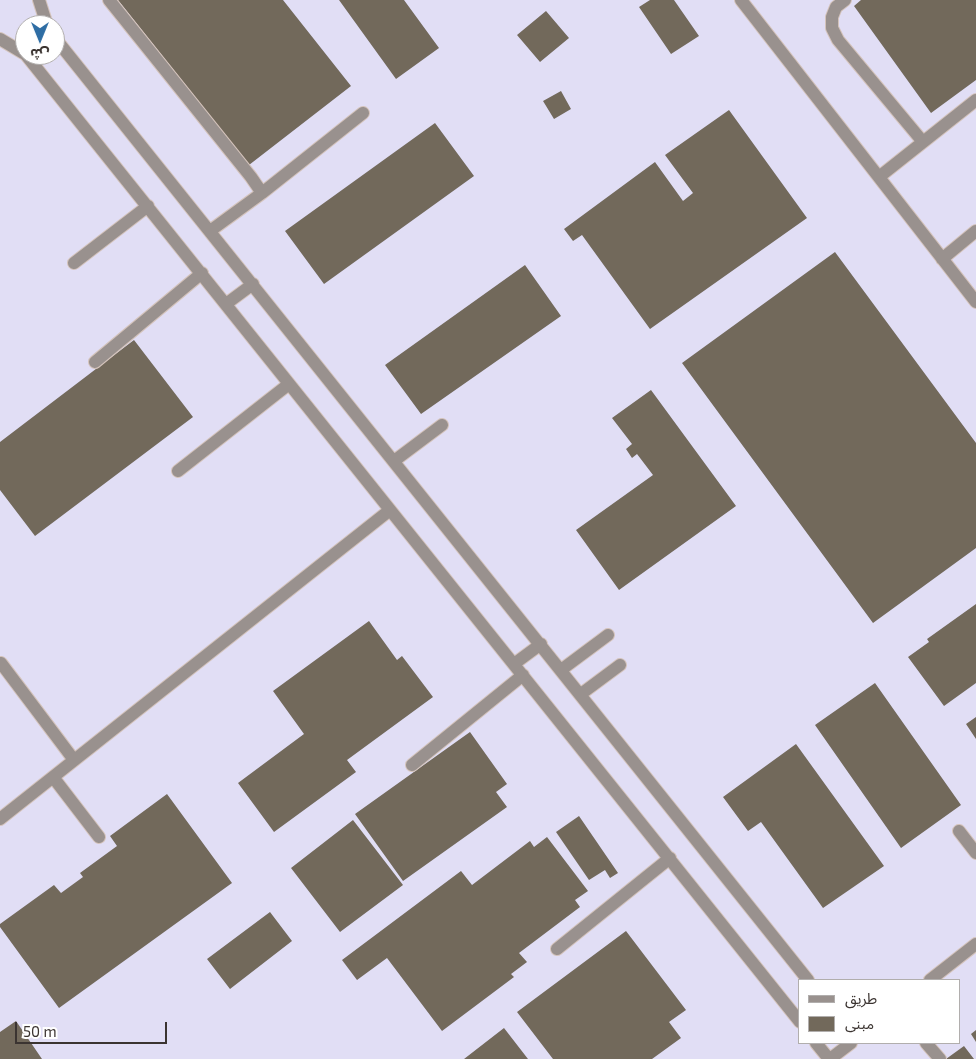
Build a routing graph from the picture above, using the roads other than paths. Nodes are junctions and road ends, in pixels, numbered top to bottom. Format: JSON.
{"nodes":[{"id":1,"x":39,"y":0,"type":"edge"},
{"id":2,"x":109,"y":0,"type":"edge"},
{"id":3,"x":741,"y":0,"type":"edge"},
{"id":4,"x":846,"y":0,"type":"edge"},
{"id":5,"x":44,"y":15,"type":"edge"},
{"id":6,"x":0,"y":39,"type":"edge"},
{"id":7,"x":15,"y":48,"type":"edge"},
{"id":8,"x":65,"y":50,"type":"edge"},
{"id":9,"x":34,"y":65,"type":"edge"},
{"id":10,"x":976,"y":100,"type":"edge"},
{"id":11,"x":363,"y":113,"type":"dead end"},
{"id":12,"x":923,"y":142,"type":"junction"},
{"id":13,"x":879,"y":177,"type":"junction"},
{"id":14,"x":262,"y":193,"type":"junction"},
{"id":15,"x":148,"y":206,"type":"junction"},
{"id":16,"x":210,"y":231,"type":"junction"},
{"id":17,"x":976,"y":231,"type":"edge"},
{"id":18,"x":942,"y":258,"type":"junction"},
{"id":19,"x":74,"y":263,"type":"dead end"},
{"id":20,"x":202,"y":274,"type":"junction"},
{"id":21,"x":253,"y":284,"type":"junction"},
{"id":22,"x":976,"y":302,"type":"edge"},
{"id":23,"x":226,"y":304,"type":"junction"},
{"id":24,"x":95,"y":362,"type":"dead end"},
{"id":25,"x":290,"y":384,"type":"junction"},
{"id":26,"x":442,"y":425,"type":"dead end"},
{"id":27,"x":394,"y":461,"type":"junction"},
{"id":28,"x":178,"y":471,"type":"dead end"},
{"id":29,"x":390,"y":510,"type":"junction"},
{"id":30,"x":608,"y":635,"type":"dead end"},
{"id":31,"x":541,"y":644,"type":"junction"},
{"id":32,"x":1,"y":663,"type":"edge"},
{"id":33,"x":514,"y":664,"type":"junction"},
{"id":34,"x":620,"y":665,"type":"dead end"},
{"id":35,"x":561,"y":670,"type":"junction"},
{"id":36,"x":523,"y":675,"type":"junction"},
{"id":37,"x":581,"y":694,"type":"junction"},
{"id":38,"x":74,"y":760,"type":"junction"},
{"id":39,"x":412,"y":765,"type":"dead end"},
{"id":40,"x":53,"y":777,"type":"junction"},
{"id":41,"x":0,"y":819,"type":"edge"},
{"id":42,"x":959,"y":831,"type":"dead end"},
{"id":43,"x":99,"y":837,"type":"dead end"},
{"id":44,"x":976,"y":853,"type":"edge"},
{"id":45,"x":670,"y":858,"type":"junction"},
{"id":46,"x":976,"y":944,"type":"edge"},
{"id":47,"x":558,"y":949,"type":"dead end"},
{"id":48,"x":807,"y":979,"type":"edge"},
{"id":49,"x":931,"y":979,"type":"edge"},
{"id":50,"x":798,"y":1019,"type":"edge"},
{"id":51,"x":817,"y":1044,"type":"edge"},
{"id":52,"x":927,"y":1044,"type":"edge"},
{"id":53,"x":847,"y":1050,"type":"edge"},
{"id":54,"x":940,"y":1058,"type":"edge"},
{"id":55,"x":830,"y":1059,"type":"edge"}],
"edges":[{"from":1,"to":5,"type":"lane"},
{"from":2,"to":14,"type":"lane"},
{"from":3,"to":13,"type":"lane"},
{"from":4,"to":12,"type":"lane"},
{"from":6,"to":7,"type":"lane"},
{"from":8,"to":16,"type":"lane"},
{"from":9,"to":15,"type":"lane"},
{"from":10,"to":12,"type":"lane"},
{"from":11,"to":14,"type":"lane"},
{"from":12,"to":13,"type":"lane"},
{"from":13,"to":18,"type":"lane"},
{"from":14,"to":16,"type":"lane"},
{"from":15,"to":19,"type":"lane"},
{"from":15,"to":20,"type":"lane"},
{"from":16,"to":21,"type":"lane"},
{"from":17,"to":18,"type":"lane"},
{"from":18,"to":22,"type":"lane"},
{"from":20,"to":23,"type":"lane"},
{"from":20,"to":24,"type":"lane"},
{"from":21,"to":23,"type":"lane"},
{"from":21,"to":27,"type":"lane"},
{"from":23,"to":25,"type":"lane"},
{"from":25,"to":28,"type":"lane"},
{"from":25,"to":29,"type":"lane"},
{"from":26,"to":27,"type":"lane"},
{"from":27,"to":31,"type":"lane"},
{"from":29,"to":33,"type":"lane"},
{"from":29,"to":38,"type":"lane"},
{"from":30,"to":35,"type":"lane"},
{"from":31,"to":33,"type":"lane"},
{"from":31,"to":35,"type":"lane"},
{"from":32,"to":38,"type":"lane"},
{"from":33,"to":36,"type":"lane"},
{"from":34,"to":37,"type":"lane"},
{"from":35,"to":37,"type":"lane"},
{"from":36,"to":39,"type":"lane"},
{"from":36,"to":45,"type":"lane"},
{"from":37,"to":48,"type":"lane"},
{"from":38,"to":40,"type":"lane"},
{"from":40,"to":41,"type":"lane"},
{"from":40,"to":43,"type":"lane"},
{"from":42,"to":44,"type":"lane"},
{"from":45,"to":47,"type":"lane"},
{"from":45,"to":50,"type":"lane"},
{"from":46,"to":49,"type":"lane"},
{"from":51,"to":55,"type":"lane"},
{"from":52,"to":54,"type":"lane"},
{"from":53,"to":55,"type":"lane"}]}
